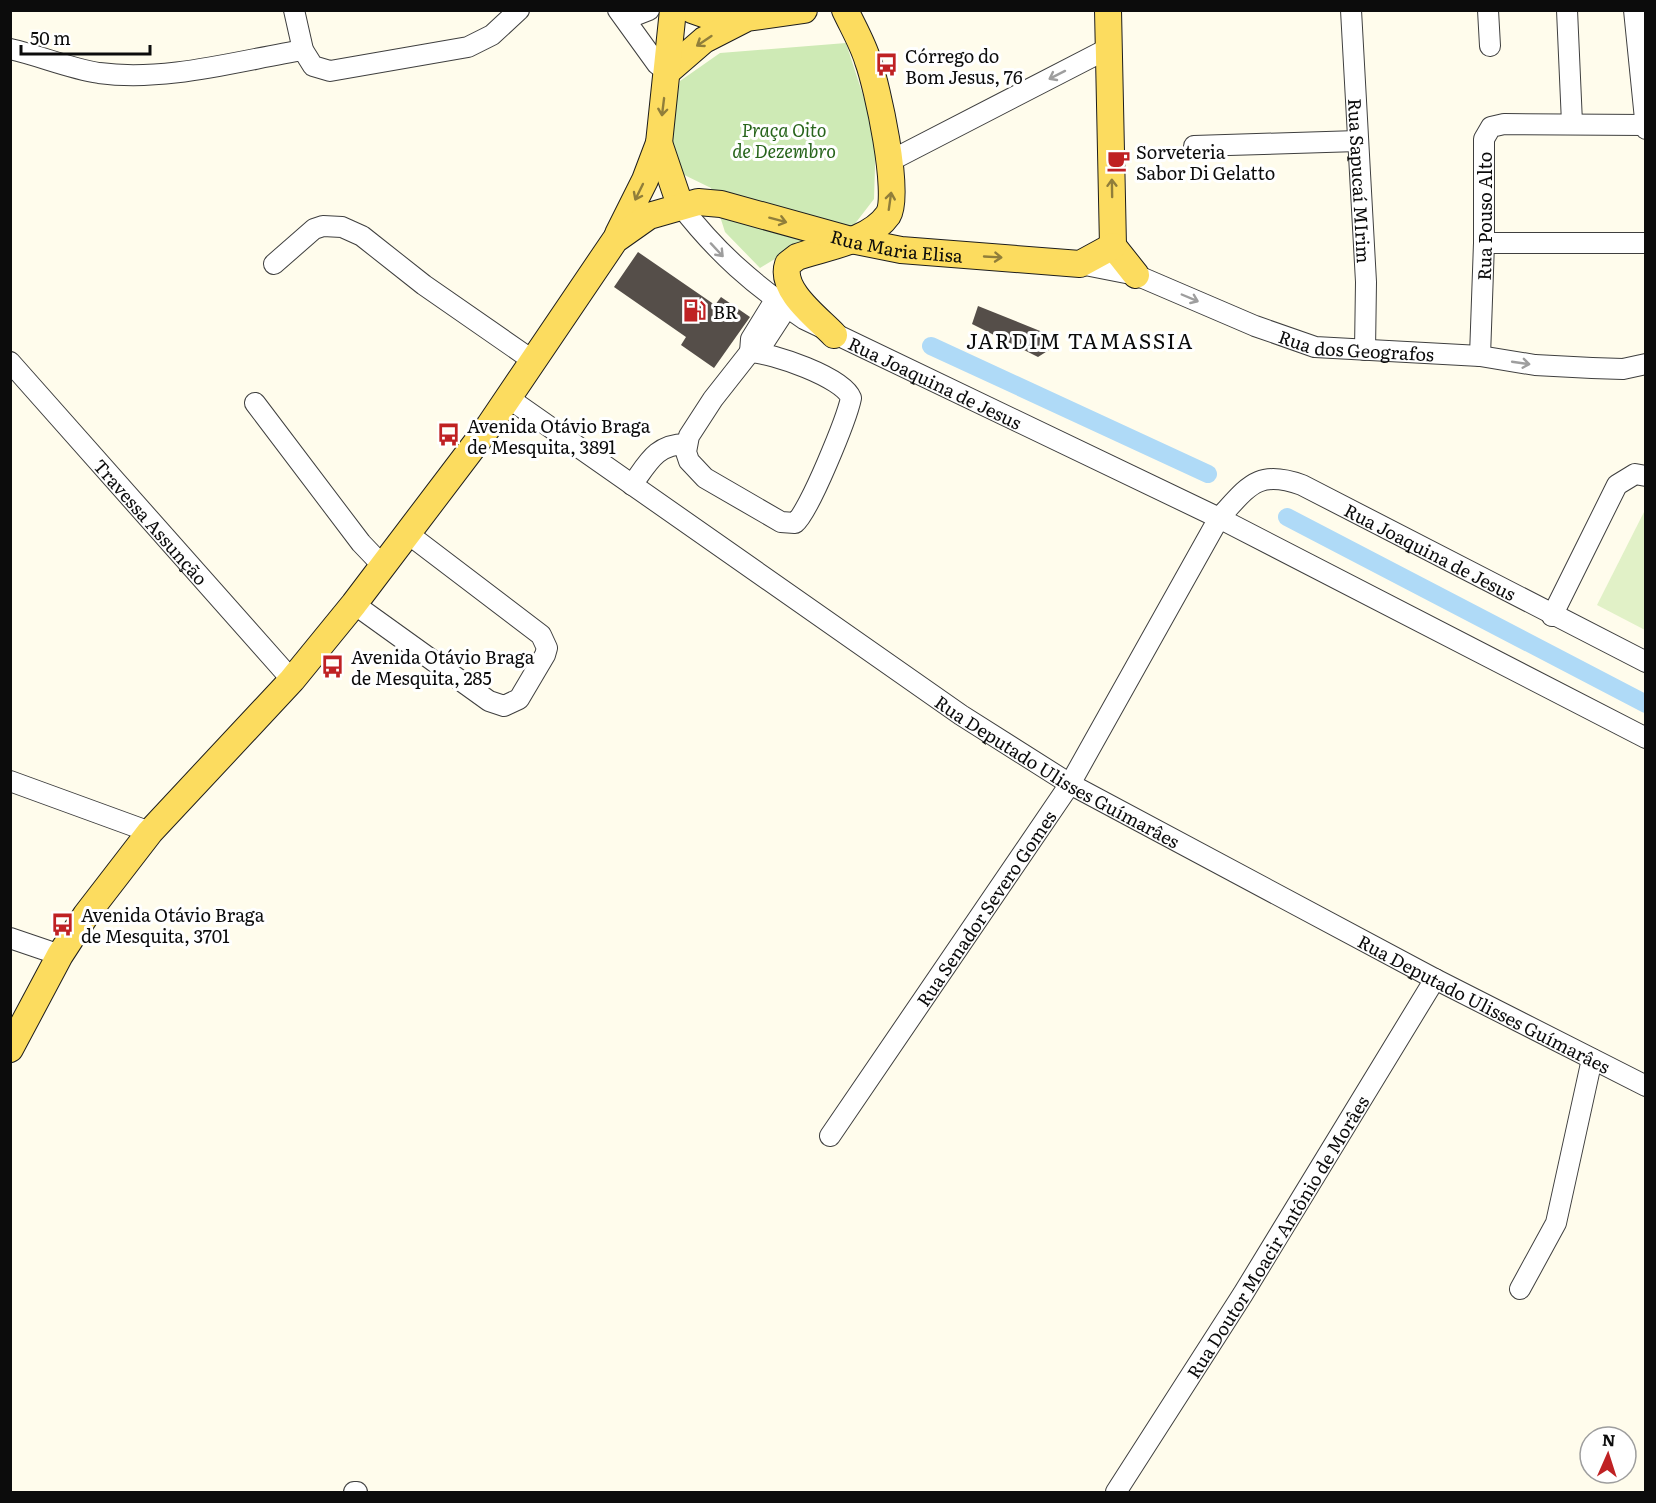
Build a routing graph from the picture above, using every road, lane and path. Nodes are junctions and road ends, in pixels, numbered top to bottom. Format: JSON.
{"nodes":[{"id":1,"x":294,"y":10,"type":"edge"},
{"id":2,"x":519,"y":10,"type":"edge"},
{"id":3,"x":649,"y":10,"type":"edge"},
{"id":4,"x":673,"y":10,"type":"edge"},
{"id":5,"x":692,"y":10,"type":"edge"},
{"id":6,"x":804,"y":10,"type":"edge"},
{"id":7,"x":845,"y":10,"type":"edge"},
{"id":8,"x":1108,"y":10,"type":"edge"},
{"id":9,"x":1351,"y":10,"type":"edge"},
{"id":10,"x":1488,"y":10,"type":"edge"},
{"id":11,"x":1567,"y":10,"type":"edge"},
{"id":12,"x":1634,"y":10,"type":"edge"},
{"id":13,"x":622,"y":15,"type":"edge"},
{"id":14,"x":747,"y":18,"type":"junction"},
{"id":15,"x":1490,"y":46,"type":"dead end"},
{"id":16,"x":1109,"y":48,"type":"junction"},
{"id":17,"x":10,"y":49,"type":"edge"},
{"id":18,"x":303,"y":50,"type":"junction"},
{"id":19,"x":668,"y":72,"type":"junction"},
{"id":20,"x":1572,"y":123,"type":"junction"},
{"id":21,"x":1645,"y":127,"type":"edge"},
{"id":22,"x":1358,"y":141,"type":"junction"},
{"id":23,"x":659,"y":143,"type":"junction"},
{"id":24,"x":1194,"y":146,"type":"dead end"},
{"id":25,"x":890,"y":161,"type":"junction"},
{"id":26,"x":680,"y":205,"type":"junction"},
{"id":27,"x":615,"y":240,"type":"junction"},
{"id":28,"x":851,"y":240,"type":"junction"},
{"id":29,"x":1484,"y":243,"type":"junction"},
{"id":30,"x":1646,"y":243,"type":"edge"},
{"id":31,"x":1113,"y":246,"type":"junction"},
{"id":32,"x":274,"y":264,"type":"dead end"},
{"id":33,"x":1080,"y":264,"type":"junction"},
{"id":34,"x":1136,"y":275,"type":"junction"},
{"id":35,"x":781,"y":303,"type":"junction"},
{"id":36,"x":834,"y":335,"type":"junction"},
{"id":37,"x":1365,"y":350,"type":"junction"},
{"id":38,"x":750,"y":352,"type":"junction"},
{"id":39,"x":1480,"y":356,"type":"junction"},
{"id":40,"x":532,"y":360,"type":"junction"},
{"id":41,"x":10,"y":362,"type":"edge"},
{"id":42,"x":1646,"y":364,"type":"edge"},
{"id":43,"x":507,"y":397,"type":"junction"},
{"id":44,"x":255,"y":403,"type":"dead end"},
{"id":45,"x":686,"y":444,"type":"junction"},
{"id":46,"x":1646,"y":476,"type":"edge"},
{"id":47,"x":636,"y":488,"type":"junction"},
{"id":48,"x":1219,"y":518,"type":"junction"},
{"id":49,"x":407,"y":533,"type":"junction"},
{"id":50,"x":382,"y":566,"type":"junction"},
{"id":51,"x":354,"y":604,"type":"junction"},
{"id":52,"x":1552,"y":616,"type":"junction"},
{"id":53,"x":1646,"y":662,"type":"edge"},
{"id":54,"x":292,"y":681,"type":"junction"},
{"id":55,"x":1646,"y":738,"type":"edge"},
{"id":56,"x":10,"y":781,"type":"edge"},
{"id":57,"x":1070,"y":783,"type":"junction"},
{"id":58,"x":150,"y":832,"type":"junction"},
{"id":59,"x":10,"y":938,"type":"edge"},
{"id":60,"x":60,"y":955,"type":"junction"},
{"id":61,"x":1435,"y":979,"type":"junction"},
{"id":62,"x":10,"y":1049,"type":"edge"},
{"id":63,"x":1592,"y":1059,"type":"junction"},
{"id":64,"x":1646,"y":1086,"type":"edge"},
{"id":65,"x":830,"y":1136,"type":"dead end"},
{"id":66,"x":1520,"y":1289,"type":"dead end"},
{"id":67,"x":1116,"y":1492,"type":"edge"}],
"edges":[{"from":1,"to":18,"type":"street"},
{"from":2,"to":18,"type":"street"},
{"from":3,"to":13,"type":"street"},
{"from":4,"to":19,"type":"main road"},
{"from":5,"to":14,"type":"main road"},
{"from":6,"to":14,"type":"main road"},
{"from":7,"to":25,"type":"main road"},
{"from":8,"to":16,"type":"main road"},
{"from":9,"to":22,"type":"street","name":"Rua Sapucaí MIrim"},
{"from":10,"to":15,"type":"street"},
{"from":11,"to":20,"type":"street"},
{"from":12,"to":21,"type":"street"},
{"from":13,"to":19,"type":"street"},
{"from":14,"to":19,"type":"main road","one_way":true},
{"from":16,"to":25,"type":"street","one_way":true},
{"from":31,"to":16,"type":"main road","one_way":true},
{"from":17,"to":18,"type":"street"},
{"from":19,"to":23,"type":"main road","one_way":true},
{"from":20,"to":21,"type":"street","name":"Rua Pouso Alto"},
{"from":20,"to":29,"type":"street","name":"Rua Pouso Alto"},
{"from":22,"to":24,"type":"street"},
{"from":22,"to":37,"type":"street","name":"Rua Sapucaí MIrim"},
{"from":23,"to":26,"type":"main road"},
{"from":23,"to":27,"type":"main road","one_way":true},
{"from":28,"to":25,"type":"main road","one_way":true},
{"from":26,"to":27,"type":"main road","name":"Rua Maria Elisa"},
{"from":26,"to":28,"type":"main road","name":"Rua Maria Elisa","one_way":true},
{"from":26,"to":35,"type":"street","name":"Rua Joaquina de Jesus","one_way":true},
{"from":27,"to":40,"type":"main road"},
{"from":28,"to":33,"type":"main road","name":"Rua Maria Elisa","one_way":true},
{"from":28,"to":36,"type":"main road"},
{"from":29,"to":30,"type":"street"},
{"from":29,"to":39,"type":"street","name":"Rua Pouso Alto"},
{"from":31,"to":33,"type":"main road"},
{"from":31,"to":34,"type":"main road"},
{"from":32,"to":40,"type":"street"},
{"from":33,"to":34,"type":"street","name":"Rua dos Geografos"},
{"from":34,"to":37,"type":"street","name":"Rua dos Geografos","one_way":true},
{"from":35,"to":36,"type":"street","name":"Rua Joaquina de Jesus"},
{"from":35,"to":38,"type":"street"},
{"from":36,"to":48,"type":"street","name":"Rua Joaquina de Jesus"},
{"from":37,"to":39,"type":"street","name":"Rua dos Geografos"},
{"from":38,"to":45,"type":"street"},
{"from":38,"to":45,"type":"street"},
{"from":39,"to":42,"type":"street","name":"Rua dos Geografos","one_way":true},
{"from":40,"to":43,"type":"main road"},
{"from":41,"to":54,"type":"street","name":"Travessa Assunção"},
{"from":43,"to":47,"type":"street","name":"Rua Deputado Ulisses Guímarâes"},
{"from":43,"to":49,"type":"main road"},
{"from":44,"to":50,"type":"street"},
{"from":45,"to":47,"type":"street"},
{"from":46,"to":52,"type":"street"},
{"from":47,"to":57,"type":"street","name":"Rua Deputado Ulisses Guímarâes"},
{"from":48,"to":52,"type":"street","name":"Rua Joaquina de Jesus"},
{"from":48,"to":55,"type":"street","name":"Rua Joaquina de Jesus"},
{"from":48,"to":57,"type":"street","name":"Rua Senador Severo Gomes"},
{"from":49,"to":50,"type":"main road"},
{"from":49,"to":51,"type":"street"},
{"from":50,"to":51,"type":"main road"},
{"from":51,"to":54,"type":"main road"},
{"from":52,"to":53,"type":"street","name":"Rua Joaquina de Jesus"},
{"from":54,"to":58,"type":"main road"},
{"from":56,"to":58,"type":"street"},
{"from":57,"to":61,"type":"street","name":"Rua Deputado Ulisses Guímarâes"},
{"from":57,"to":65,"type":"street","name":"Rua Senador Severo Gomes"},
{"from":58,"to":60,"type":"main road"},
{"from":59,"to":60,"type":"street"},
{"from":60,"to":62,"type":"main road"},
{"from":61,"to":63,"type":"street","name":"Rua Deputado Ulisses Guímarâes"},
{"from":61,"to":67,"type":"street","name":"Rua Doutor Moacir Antônio de Morâes"},
{"from":63,"to":64,"type":"street","name":"Rua Deputado Ulisses Guímarâes"},
{"from":63,"to":66,"type":"street"}]}
